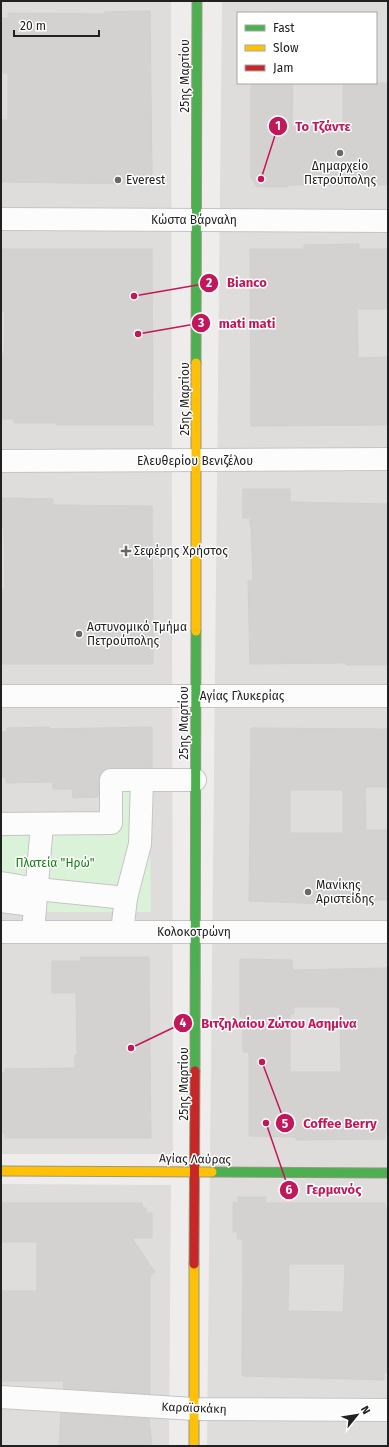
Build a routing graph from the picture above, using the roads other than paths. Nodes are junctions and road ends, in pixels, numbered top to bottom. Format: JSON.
{"nodes":[{"id":1,"x":197,"y":1,"type":"edge"},
{"id":2,"x":1,"y":219,"type":"edge"},
{"id":3,"x":196,"y":221,"type":"junction"},
{"id":4,"x":388,"y":221,"type":"edge"},
{"id":5,"x":197,"y":460,"type":"junction"},
{"id":6,"x":388,"y":460,"type":"edge"},
{"id":7,"x":1,"y":461,"type":"edge"},
{"id":8,"x":196,"y":695,"type":"junction"},
{"id":9,"x":1,"y":696,"type":"edge"},
{"id":10,"x":388,"y":696,"type":"edge"},
{"id":11,"x":142,"y":780,"type":"junction"},
{"id":12,"x":195,"y":780,"type":"junction"},
{"id":13,"x":1,"y":824,"type":"edge"},
{"id":14,"x":42,"y":824,"type":"junction"},
{"id":15,"x":1,"y":883,"type":"edge"},
{"id":16,"x":32,"y":888,"type":"junction"},
{"id":17,"x":126,"y":898,"type":"junction"},
{"id":18,"x":1,"y":901,"type":"edge"},
{"id":19,"x":195,"y":931,"type":"junction"},
{"id":20,"x":1,"y":932,"type":"edge"},
{"id":21,"x":33,"y":932,"type":"junction"},
{"id":22,"x":122,"y":932,"type":"junction"},
{"id":23,"x":388,"y":932,"type":"edge"},
{"id":24,"x":1,"y":1171,"type":"edge"},
{"id":25,"x":196,"y":1172,"type":"junction"},
{"id":26,"x":388,"y":1173,"type":"edge"},
{"id":27,"x":1,"y":1397,"type":"edge"},
{"id":28,"x":194,"y":1409,"type":"junction"},
{"id":29,"x":388,"y":1410,"type":"edge"},
{"id":30,"x":194,"y":1446,"type":"edge"}],
"edges":[{"from":1,"to":3,"type":"main road","name":"25ης Μαρτίου"},
{"from":2,"to":3,"type":"street","name":"Κώστα Βάρναλη"},
{"from":3,"to":4,"type":"street","name":"Κώστα Βάρναλη"},
{"from":3,"to":5,"type":"main road","name":"25ης Μαρτίου"},
{"from":5,"to":6,"type":"street","name":"Ελευθερίου Βενιζέλου"},
{"from":5,"to":7,"type":"street","name":"Ελευθερίου Βενιζέλου"},
{"from":5,"to":8,"type":"main road","name":"25ης Μαρτίου"},
{"from":8,"to":9,"type":"street","name":"Αγίας Γλυκερίας"},
{"from":8,"to":10,"type":"street","name":"Αγίας Γλυκερίας"},
{"from":8,"to":12,"type":"main road","name":"25ης Μαρτίου"},
{"from":11,"to":12,"type":"street"},
{"from":11,"to":14,"type":"street"},
{"from":11,"to":17,"type":"street"},
{"from":12,"to":19,"type":"main road","name":"25ης Μαρτίου"},
{"from":13,"to":14,"type":"street"},
{"from":14,"to":16,"type":"street"},
{"from":15,"to":16,"type":"street"},
{"from":16,"to":17,"type":"street"},
{"from":16,"to":18,"type":"street"},
{"from":16,"to":21,"type":"street"},
{"from":17,"to":22,"type":"street"},
{"from":19,"to":22,"type":"street","name":"Κολοκοτρώνη"},
{"from":19,"to":23,"type":"street","name":"Κολοκοτρώνη"},
{"from":19,"to":25,"type":"main road","name":"25ης Μαρτίου"},
{"from":20,"to":21,"type":"street","name":"Κολοκοτρώνη"},
{"from":21,"to":22,"type":"street","name":"Κολοκοτρώνη"},
{"from":24,"to":25,"type":"main road","name":"Αγίας Λαύρας"},
{"from":25,"to":26,"type":"main road","name":"Αγίας Λαύρας"},
{"from":25,"to":28,"type":"main road","name":"25ης Μαρτίου"},
{"from":27,"to":28,"type":"street","name":"Καραϊσκάκη"},
{"from":28,"to":29,"type":"street","name":"Καραϊσκάκη"},
{"from":28,"to":30,"type":"main road","name":"25ης Μαρτίου"}]}
